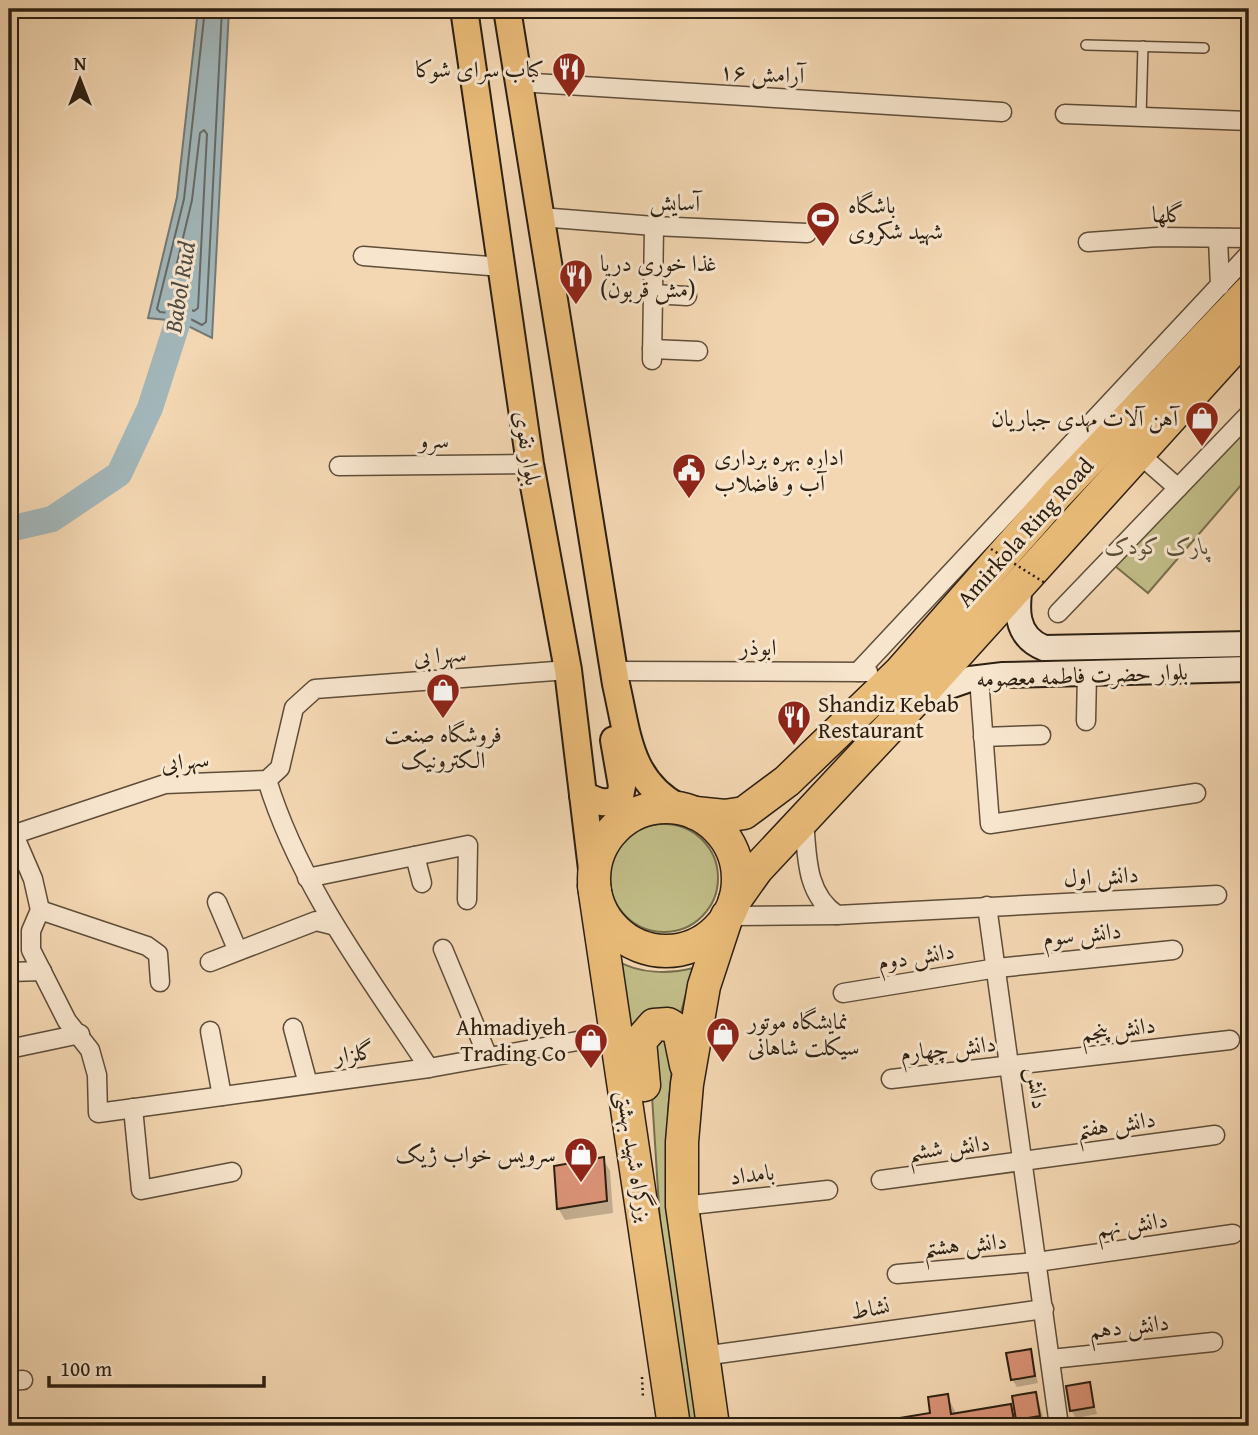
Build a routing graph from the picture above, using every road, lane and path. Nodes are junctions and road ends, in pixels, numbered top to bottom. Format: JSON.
{"nodes":[{"id":1,"x":464,"y":9,"type":"edge"},
{"id":2,"x":507,"y":9,"type":"edge"},
{"id":3,"x":1086,"y":45,"type":"dead end"},
{"id":4,"x":1143,"y":46,"type":"junction"},
{"id":5,"x":1204,"y":48,"type":"dead end"},
{"id":6,"x":518,"y":82,"type":"junction"},
{"id":7,"x":1002,"y":112,"type":"dead end"},
{"id":8,"x":1065,"y":114,"type":"dead end"},
{"id":9,"x":1141,"y":117,"type":"junction"},
{"id":10,"x":1249,"y":121,"type":"edge"},
{"id":11,"x":540,"y":217,"type":"junction"},
{"id":12,"x":654,"y":226,"type":"junction"},
{"id":13,"x":807,"y":233,"type":"dead end"},
{"id":14,"x":1219,"y":238,"type":"junction"},
{"id":15,"x":1249,"y":239,"type":"edge"},
{"id":16,"x":1087,"y":242,"type":"dead end"},
{"id":17,"x":1249,"y":254,"type":"edge"},
{"id":18,"x":363,"y":256,"type":"dead end"},
{"id":19,"x":502,"y":267,"type":"junction"},
{"id":20,"x":1235,"y":289,"type":"edge"},
{"id":21,"x":653,"y":295,"type":"junction"},
{"id":22,"x":687,"y":296,"type":"dead end"},
{"id":23,"x":1249,"y":331,"type":"edge"},
{"id":24,"x":698,"y":351,"type":"dead end"},
{"id":25,"x":1249,"y":414,"type":"edge"},
{"id":26,"x":1138,"y":453,"type":"junction"},
{"id":27,"x":530,"y":464,"type":"junction"},
{"id":28,"x":339,"y":466,"type":"dead end"},
{"id":29,"x":1178,"y":488,"type":"junction"},
{"id":30,"x":1006,"y":565,"type":"junction"},
{"id":31,"x":1058,"y":613,"type":"dead end"},
{"id":32,"x":1249,"y":644,"type":"edge"},
{"id":33,"x":1249,"y":669,"type":"edge"},
{"id":34,"x":568,"y":670,"type":"junction"},
{"id":35,"x":858,"y":672,"type":"junction"},
{"id":36,"x":1087,"y":673,"type":"junction"},
{"id":37,"x":616,"y":677,"type":"junction"},
{"id":38,"x":979,"y":678,"type":"junction"},
{"id":39,"x":909,"y":685,"type":"junction"},
{"id":40,"x":1086,"y":721,"type":"dead end"},
{"id":41,"x":1041,"y":735,"type":"dead end"},
{"id":42,"x":984,"y":737,"type":"junction"},
{"id":43,"x":798,"y":769,"type":"junction"},
{"id":44,"x":267,"y":780,"type":"junction"},
{"id":45,"x":1196,"y":793,"type":"dead end"},
{"id":46,"x":583,"y":795,"type":"junction"},
{"id":47,"x":827,"y":796,"type":"junction"},
{"id":48,"x":688,"y":811,"type":"junction"},
{"id":49,"x":804,"y":819,"type":"junction"},
{"id":50,"x":11,"y":836,"type":"edge"},
{"id":51,"x":415,"y":856,"type":"junction"},
{"id":52,"x":307,"y":878,"type":"junction"},
{"id":53,"x":422,"y":883,"type":"dead end"},
{"id":54,"x":594,"y":886,"type":"junction"},
{"id":55,"x":1217,"y":895,"type":"dead end"},
{"id":56,"x":467,"y":900,"type":"dead end"},
{"id":57,"x":217,"y":902,"type":"dead end"},
{"id":58,"x":987,"y":906,"type":"junction"},
{"id":59,"x":731,"y":908,"type":"junction"},
{"id":60,"x":40,"y":909,"type":"junction"},
{"id":61,"x":837,"y":915,"type":"junction"},
{"id":62,"x":332,"y":925,"type":"junction"},
{"id":63,"x":443,"y":948,"type":"dead end"},
{"id":64,"x":237,"y":949,"type":"junction"},
{"id":65,"x":1173,"y":950,"type":"dead end"},
{"id":66,"x":210,"y":962,"type":"dead end"},
{"id":67,"x":997,"y":968,"type":"junction"},
{"id":68,"x":42,"y":971,"type":"junction"},
{"id":69,"x":9,"y":972,"type":"edge"},
{"id":70,"x":160,"y":982,"type":"dead end"},
{"id":71,"x":842,"y":993,"type":"dead end"},
{"id":72,"x":293,"y":1028,"type":"dead end"},
{"id":73,"x":210,"y":1031,"type":"dead end"},
{"id":74,"x":80,"y":1034,"type":"junction"},
{"id":75,"x":617,"y":1034,"type":"junction"},
{"id":76,"x":1230,"y":1040,"type":"dead end"},
{"id":77,"x":9,"y":1049,"type":"edge"},
{"id":78,"x":488,"y":1057,"type":"junction"},
{"id":79,"x":1011,"y":1066,"type":"junction"},
{"id":80,"x":429,"y":1068,"type":"junction"},
{"id":81,"x":891,"y":1079,"type":"dead end"},
{"id":82,"x":309,"y":1084,"type":"junction"},
{"id":83,"x":687,"y":1084,"type":"junction"},
{"id":84,"x":222,"y":1096,"type":"junction"},
{"id":85,"x":133,"y":1108,"type":"junction"},
{"id":86,"x":1215,"y":1135,"type":"dead end"},
{"id":87,"x":1023,"y":1162,"type":"junction"},
{"id":88,"x":232,"y":1172,"type":"dead end"},
{"id":89,"x":881,"y":1180,"type":"dead end"},
{"id":90,"x":828,"y":1189,"type":"dead end"},
{"id":91,"x":682,"y":1206,"type":"junction"},
{"id":92,"x":1233,"y":1234,"type":"dead end"},
{"id":93,"x":648,"y":1246,"type":"junction"},
{"id":94,"x":1037,"y":1262,"type":"junction"},
{"id":95,"x":897,"y":1274,"type":"dead end"},
{"id":96,"x":1044,"y":1309,"type":"junction"},
{"id":97,"x":1213,"y":1342,"type":"dead end"},
{"id":98,"x":702,"y":1356,"type":"junction"},
{"id":99,"x":1051,"y":1359,"type":"junction"},
{"id":100,"x":642,"y":1377,"type":"dead end"},
{"id":101,"x":643,"y":1398,"type":"dead end"},
{"id":102,"x":674,"y":1426,"type":"edge"},
{"id":103,"x":713,"y":1426,"type":"edge"},
{"id":104,"x":1059,"y":1426,"type":"edge"}],
"edges":[{"from":1,"to":19,"type":"main road","name":"بلوار نقوی"},
{"from":2,"to":6,"type":"main road"},
{"from":3,"to":4,"type":"lane"},
{"from":4,"to":5,"type":"lane"},
{"from":4,"to":9,"type":"lane"},
{"from":6,"to":7,"type":"street","name":"آرامش ۱۶"},
{"from":6,"to":11,"type":"main road"},
{"from":8,"to":9,"type":"street"},
{"from":9,"to":10,"type":"street"},
{"from":11,"to":12,"type":"street","name":"آسایش"},
{"from":11,"to":37,"type":"main road"},
{"from":12,"to":13,"type":"street","name":"آسایش"},
{"from":12,"to":21,"type":"street"},
{"from":14,"to":15,"type":"street","name":"گلها"},
{"from":14,"to":16,"type":"street","name":"گلها"},
{"from":14,"to":20,"type":"street"},
{"from":17,"to":20,"type":"street"},
{"from":18,"to":19,"type":"street"},
{"from":19,"to":27,"type":"main road","name":"بلوار نقوی"},
{"from":20,"to":30,"type":"highway","name":"Amirkola Ring Road"},
{"from":21,"to":22,"type":"street"},
{"from":21,"to":24,"type":"street"},
{"from":23,"to":26,"type":"highway","name":"Amirkola Ring Road"},
{"from":25,"to":29,"type":"street"},
{"from":26,"to":29,"type":"street"},
{"from":26,"to":30,"type":"highway","name":"Amirkola Ring Road"},
{"from":27,"to":28,"type":"street","name":"سرو"},
{"from":27,"to":34,"type":"main road","name":"بلوار نقوی"},
{"from":29,"to":31,"type":"street"},
{"from":30,"to":30,"type":"path","bridge":true},
{"from":30,"to":32,"type":"main road","name":"بلوار حضرت فاطمه معصومه"},
{"from":30,"to":35,"type":"street"},
{"from":30,"to":39,"type":"highway","name":"Amirkola Ring Road"},
{"from":33,"to":36,"type":"main road","name":"بلوار حضرت فاطمه معصومه"},
{"from":34,"to":44,"type":"street","name":"سهرا بی"},
{"from":34,"to":46,"type":"main road","name":"بلوار نقوی"},
{"from":35,"to":37,"type":"street","name":"ابوذر"},
{"from":35,"to":39,"type":"street","name":"ابوذر"},
{"from":36,"to":38,"type":"main road","name":"بلوار حضرت فاطمه معصومه"},
{"from":36,"to":40,"type":"street"},
{"from":37,"to":46,"type":"main road"},
{"from":37,"to":48,"type":"main road"},
{"from":38,"to":39,"type":"main road","name":"بلوار حضرت فاطمه معصومه"},
{"from":38,"to":42,"type":"street"},
{"from":39,"to":43,"type":"highway","name":"Amirkola Ring Road"},
{"from":39,"to":47,"type":"highway","name":"Amirkola Ring Road"},
{"from":41,"to":42,"type":"street"},
{"from":42,"to":45,"type":"street"},
{"from":43,"to":47,"type":"highway"},
{"from":43,"to":48,"type":"highway","name":"Amirkola Ring Road"},
{"from":44,"to":50,"type":"street","name":"سهرابی"},
{"from":44,"to":52,"type":"street"},
{"from":46,"to":54,"type":"main road","name":"بلوار نقوی"},
{"from":47,"to":49,"type":"highway","name":"Amirkola Ring Road"},
{"from":48,"to":54,"type":"highway"},
{"from":48,"to":59,"type":"highway"},
{"from":49,"to":59,"type":"highway","name":"Amirkola Ring Road"},
{"from":49,"to":61,"type":"street"},
{"from":50,"to":60,"type":"street"},
{"from":51,"to":52,"type":"street"},
{"from":51,"to":53,"type":"street"},
{"from":51,"to":56,"type":"street"},
{"from":52,"to":62,"type":"street"},
{"from":54,"to":59,"type":"highway"},
{"from":54,"to":75,"type":"highway","name":"بزرگراه شهید بهشتی"},
{"from":55,"to":58,"type":"street","name":"دانش اول"},
{"from":57,"to":64,"type":"street"},
{"from":58,"to":61,"type":"street"},
{"from":58,"to":67,"type":"street","name":"دانش"},
{"from":59,"to":61,"type":"street"},
{"from":59,"to":83,"type":"highway","name":"بزرگراه شهید بهشتی"},
{"from":60,"to":68,"type":"street"},
{"from":60,"to":70,"type":"street"},
{"from":62,"to":64,"type":"street"},
{"from":62,"to":80,"type":"street"},
{"from":63,"to":78,"type":"street"},
{"from":64,"to":66,"type":"street"},
{"from":65,"to":67,"type":"street","name":"دانش سوم"},
{"from":67,"to":71,"type":"street","name":"دانش دوم"},
{"from":67,"to":79,"type":"street","name":"دانش"},
{"from":68,"to":69,"type":"street"},
{"from":68,"to":74,"type":"street"},
{"from":72,"to":82,"type":"street"},
{"from":73,"to":84,"type":"street"},
{"from":74,"to":77,"type":"street"},
{"from":74,"to":85,"type":"street","name":"گلزار"},
{"from":75,"to":78,"type":"street","name":"گلزار"},
{"from":75,"to":93,"type":"highway","name":"بزرگراه شهید بهشتی"},
{"from":76,"to":79,"type":"street","name":"دانش پنجم"},
{"from":78,"to":80,"type":"street","name":"گلزار"},
{"from":79,"to":81,"type":"street","name":"دانش چهارم"},
{"from":79,"to":87,"type":"street","name":"دانش"},
{"from":80,"to":82,"type":"street","name":"گلزار"},
{"from":82,"to":84,"type":"street","name":"گلزار"},
{"from":83,"to":91,"type":"highway","name":"بزرگراه شهید بهشتی"},
{"from":83,"to":93,"type":"highway"},
{"from":84,"to":85,"type":"street","name":"گلزار"},
{"from":85,"to":88,"type":"street"},
{"from":86,"to":87,"type":"street","name":"دانش هفتم"},
{"from":87,"to":89,"type":"street","name":"دانش ششم"},
{"from":87,"to":94,"type":"street","name":"دانش"},
{"from":90,"to":91,"type":"street","name":"بامداد"},
{"from":91,"to":98,"type":"highway","name":"بزرگراه شهید بهشتی"},
{"from":92,"to":94,"type":"street","name":"دانش نهم"},
{"from":93,"to":102,"type":"highway","name":"بزرگراه شهید بهشتی"},
{"from":94,"to":95,"type":"street","name":"دانش هشتم"},
{"from":94,"to":96,"type":"street","name":"دانش"},
{"from":96,"to":98,"type":"street","name":"نشاط"},
{"from":96,"to":99,"type":"street","name":"دانش"},
{"from":97,"to":99,"type":"street","name":"دانش دهم"},
{"from":98,"to":103,"type":"highway","name":"بزرگراه شهید بهشتی"},
{"from":99,"to":104,"type":"street","name":"دانش"},
{"from":100,"to":101,"type":"path"}]}
